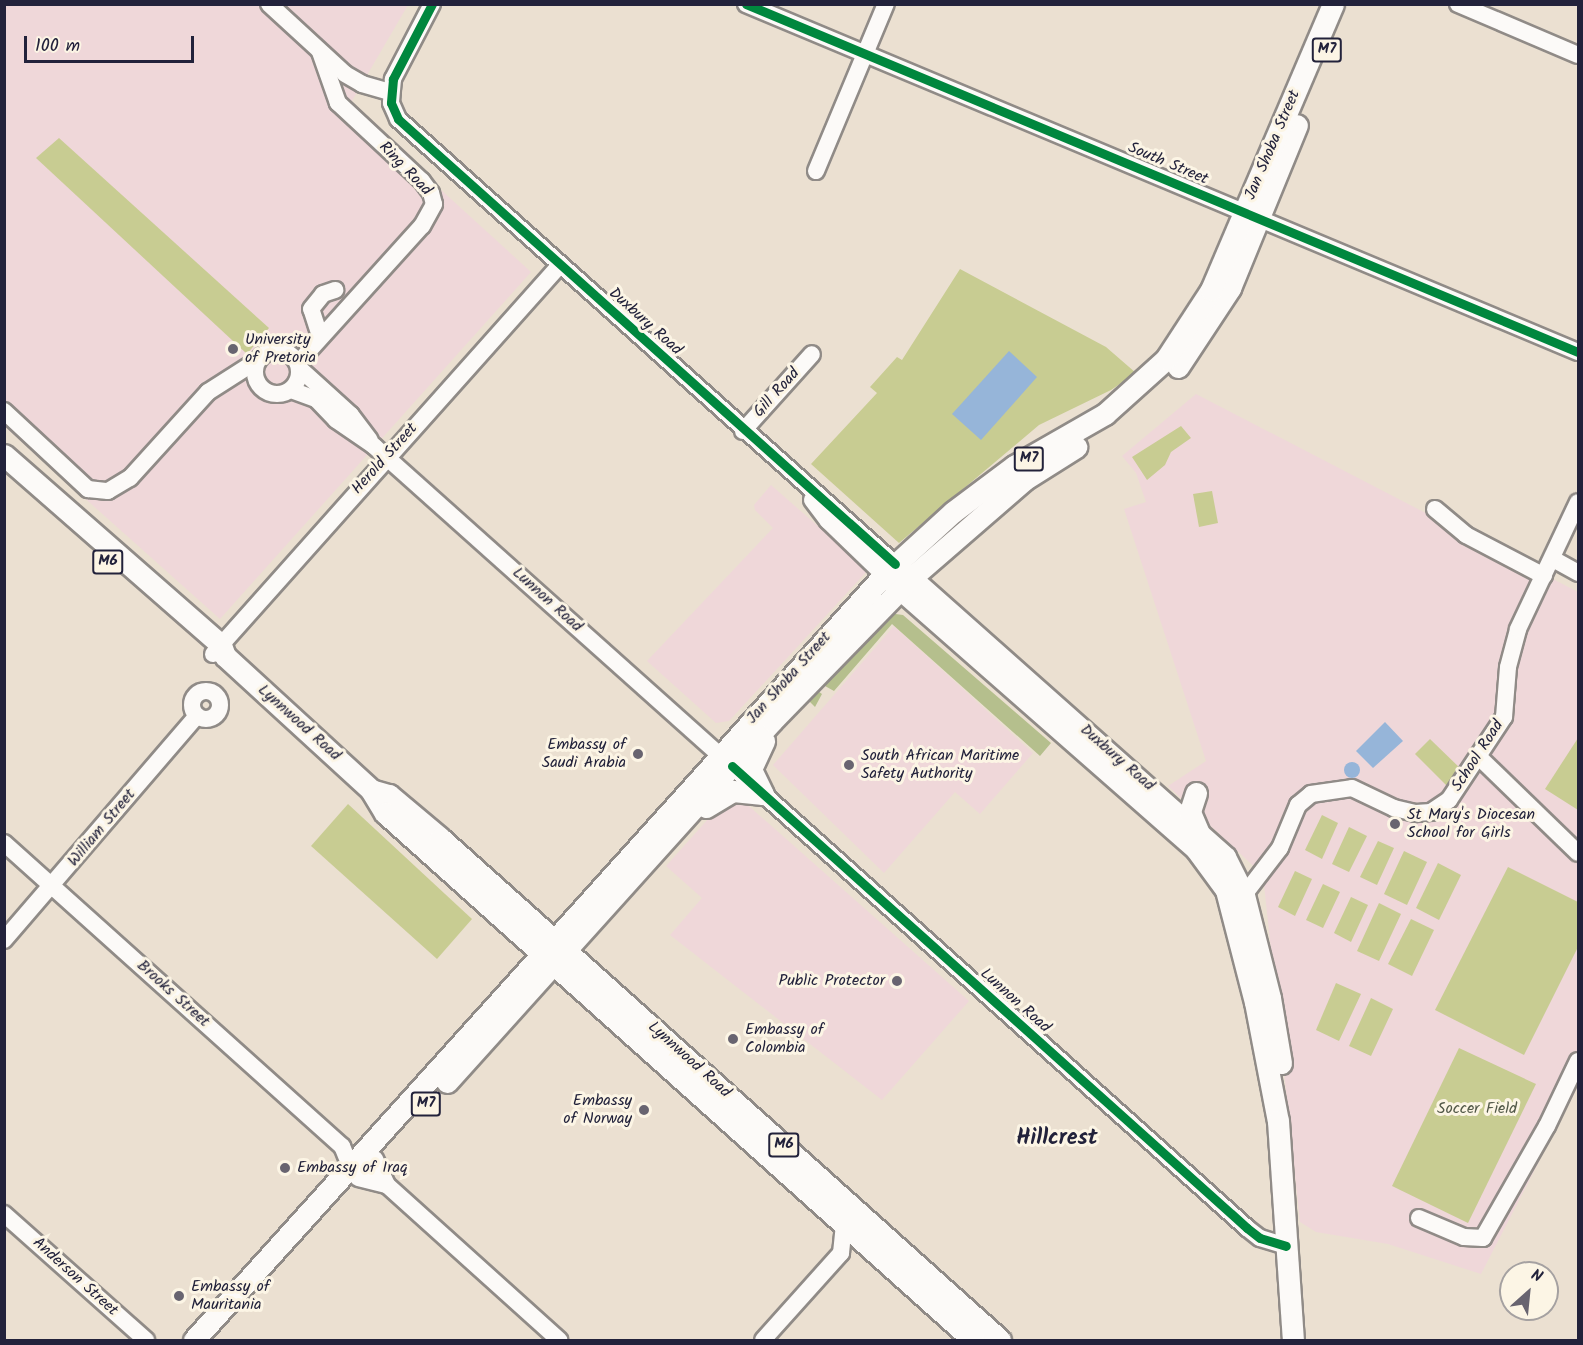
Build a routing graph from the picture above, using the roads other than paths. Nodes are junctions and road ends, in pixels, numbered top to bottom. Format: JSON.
{"nodes":[{"id":1,"x":269,"y":4,"type":"edge"},
{"id":2,"x":432,"y":4,"type":"edge"},
{"id":3,"x":746,"y":4,"type":"edge"},
{"id":4,"x":886,"y":4,"type":"edge"},
{"id":5,"x":1333,"y":4,"type":"edge"},
{"id":6,"x":1346,"y":4,"type":"edge"},
{"id":7,"x":1458,"y":4,"type":"edge"},
{"id":8,"x":320,"y":52,"type":"junction"},
{"id":9,"x":865,"y":54,"type":"junction"},
{"id":10,"x":1578,"y":55,"type":"edge"},
{"id":11,"x":390,"y":92,"type":"junction"},
{"id":12,"x":816,"y":171,"type":"dead end"},
{"id":13,"x":1252,"y":215,"type":"junction"},
{"id":14,"x":560,"y":265,"type":"junction"},
{"id":15,"x":335,"y":290,"type":"dead end"},
{"id":16,"x":320,"y":336,"type":"junction"},
{"id":17,"x":1578,"y":352,"type":"edge"},
{"id":18,"x":812,"y":354,"type":"dead end"},
{"id":19,"x":258,"y":360,"type":"junction"},
{"id":20,"x":298,"y":365,"type":"junction"},
{"id":21,"x":231,"y":378,"type":"junction"},
{"id":22,"x":260,"y":386,"type":"junction"},
{"id":23,"x":291,"y":390,"type":"junction"},
{"id":24,"x":4,"y":411,"type":"edge"},
{"id":25,"x":743,"y":431,"type":"junction"},
{"id":26,"x":374,"y":446,"type":"junction"},
{"id":27,"x":4,"y":455,"type":"edge"},
{"id":28,"x":388,"y":458,"type":"junction"},
{"id":29,"x":4,"y":469,"type":"edge"},
{"id":30,"x":1578,"y":502,"type":"edge"},
{"id":31,"x":1435,"y":509,"type":"dead end"},
{"id":32,"x":967,"y":526,"type":"junction"},
{"id":33,"x":1553,"y":559,"type":"junction"},
{"id":34,"x":889,"y":569,"type":"junction"},
{"id":35,"x":1578,"y":573,"type":"edge"},
{"id":36,"x":1544,"y":576,"type":"junction"},
{"id":37,"x":906,"y":584,"type":"junction"},
{"id":38,"x":942,"y":605,"type":"junction"},
{"id":39,"x":220,"y":652,"type":"junction"},
{"id":40,"x":197,"y":716,"type":"dead end"},
{"id":41,"x":774,"y":719,"type":"junction"},
{"id":42,"x":1480,"y":758,"type":"junction"},
{"id":43,"x":726,"y":760,"type":"junction"},
{"id":44,"x":1118,"y":781,"type":"junction"},
{"id":45,"x":1196,"y":793,"type":"dead end"},
{"id":46,"x":763,"y":794,"type":"junction"},
{"id":47,"x":1171,"y":806,"type":"junction"},
{"id":48,"x":680,"y":824,"type":"junction"},
{"id":49,"x":1198,"y":831,"type":"junction"},
{"id":50,"x":4,"y":843,"type":"edge"},
{"id":51,"x":1578,"y":853,"type":"edge"},
{"id":52,"x":1206,"y":860,"type":"junction"},
{"id":53,"x":53,"y":886,"type":"junction"},
{"id":54,"x":1244,"y":895,"type":"junction"},
{"id":55,"x":4,"y":940,"type":"edge"},
{"id":56,"x":554,"y":952,"type":"junction"},
{"id":57,"x":1578,"y":1061,"type":"edge"},
{"id":58,"x":1278,"y":1121,"type":"junction"},
{"id":59,"x":342,"y":1146,"type":"junction"},
{"id":60,"x":372,"y":1154,"type":"junction"},
{"id":61,"x":355,"y":1173,"type":"junction"},
{"id":62,"x":387,"y":1185,"type":"junction"},
{"id":63,"x":4,"y":1214,"type":"edge"},
{"id":64,"x":1419,"y":1218,"type":"dead end"},
{"id":65,"x":844,"y":1226,"type":"junction"},
{"id":66,"x":1286,"y":1246,"type":"junction"},
{"id":67,"x":868,"y":1248,"type":"junction"},
{"id":68,"x":841,"y":1253,"type":"junction"},
{"id":69,"x":146,"y":1341,"type":"edge"},
{"id":70,"x":194,"y":1341,"type":"edge"},
{"id":71,"x":212,"y":1341,"type":"edge"},
{"id":72,"x":559,"y":1341,"type":"edge"},
{"id":73,"x":763,"y":1341,"type":"edge"},
{"id":74,"x":974,"y":1341,"type":"edge"},
{"id":75,"x":1000,"y":1341,"type":"edge"},
{"id":76,"x":1293,"y":1341,"type":"edge"}],
"edges":[{"from":1,"to":8,"type":"street","name":"Ring Road"},
{"from":2,"to":11,"type":"street"},
{"from":3,"to":9,"type":"street","name":"South Street"},
{"from":4,"to":9,"type":"street"},
{"from":5,"to":13,"type":"main road","name":"Jan Shoba Street","number":"M7"},
{"from":6,"to":13,"type":"main road","name":"Jan Shoba Street","number":"M7"},
{"from":7,"to":10,"type":"street"},
{"from":8,"to":11,"type":"street","name":"Ring Road"},
{"from":8,"to":16,"type":"street","name":"Ring Road"},
{"from":9,"to":12,"type":"street"},
{"from":9,"to":13,"type":"street","name":"South Street"},
{"from":11,"to":14,"type":"street","name":"Duxbury Road"},
{"from":13,"to":17,"type":"street","name":"South Street"},
{"from":13,"to":32,"type":"main road","name":"Jan Shoba Street","number":"M7"},
{"from":13,"to":34,"type":"main road","name":"Jan Shoba Street","number":"M7"},
{"from":14,"to":25,"type":"street","name":"Duxbury Road"},
{"from":14,"to":28,"type":"street","name":"Herold Street"},
{"from":15,"to":16,"type":"street"},
{"from":16,"to":20,"type":"street","name":"Ring Road"},
{"from":18,"to":25,"type":"street","name":"Gill Road"},
{"from":19,"to":20,"type":"street"},
{"from":19,"to":21,"type":"street"},
{"from":19,"to":22,"type":"street"},
{"from":20,"to":23,"type":"street"},
{"from":20,"to":26,"type":"street","name":"Lunnon Road"},
{"from":21,"to":22,"type":"street"},
{"from":21,"to":24,"type":"street"},
{"from":22,"to":23,"type":"street"},
{"from":23,"to":26,"type":"street","name":"Lunnon Road"},
{"from":25,"to":34,"type":"street","name":"Duxbury Road"},
{"from":26,"to":28,"type":"street","name":"Lunnon Road"},
{"from":27,"to":39,"type":"main road","name":"Lynnwood Road","number":"M6"},
{"from":28,"to":39,"type":"street","name":"Herold Street"},
{"from":28,"to":43,"type":"street","name":"Lunnon Road"},
{"from":29,"to":39,"type":"main road","name":"Lynnwood Road","number":"M6"},
{"from":30,"to":33,"type":"street","name":"School Road"},
{"from":31,"to":36,"type":"street"},
{"from":32,"to":37,"type":"main road","name":"Jan Shoba Street","number":"M7"},
{"from":32,"to":38,"type":"main road"},
{"from":33,"to":35,"type":"street"},
{"from":33,"to":36,"type":"street","name":"School Road"},
{"from":34,"to":37,"type":"main road","name":"Duxbury Road"},
{"from":34,"to":43,"type":"main road","name":"Jan Shoba Street","number":"M7"},
{"from":36,"to":42,"type":"street","name":"School Road"},
{"from":37,"to":38,"type":"main road","name":"Duxbury Road"},
{"from":37,"to":41,"type":"main road","name":"Jan Shoba Street","number":"M7"},
{"from":37,"to":44,"type":"main road","name":"Duxbury Road"},
{"from":38,"to":47,"type":"main road","name":"Duxbury Road"},
{"from":39,"to":56,"type":"main road","name":"Lynnwood Road","number":"M6"},
{"from":40,"to":53,"type":"street","name":"William Street"},
{"from":41,"to":43,"type":"main road"},
{"from":41,"to":46,"type":"main road"},
{"from":42,"to":51,"type":"street"},
{"from":42,"to":54,"type":"street","name":"School Road"},
{"from":43,"to":46,"type":"street","name":"Lunnon Road"},
{"from":43,"to":48,"type":"main road","name":"Jan Shoba Street","number":"M7"},
{"from":43,"to":56,"type":"main road","name":"Jan Shoba Street","number":"M7"},
{"from":44,"to":47,"type":"main road"},
{"from":44,"to":52,"type":"main road","name":"Duxbury Road"},
{"from":45,"to":49,"type":"main road"},
{"from":46,"to":48,"type":"main road"},
{"from":46,"to":66,"type":"street","name":"Lunnon Road"},
{"from":47,"to":49,"type":"main road","name":"Duxbury Road"},
{"from":47,"to":52,"type":"main road"},
{"from":48,"to":56,"type":"main road","name":"Jan Shoba Street","number":"M7"},
{"from":49,"to":54,"type":"main road","name":"Duxbury Road"},
{"from":50,"to":53,"type":"street","name":"Brooks Street"},
{"from":52,"to":58,"type":"main road","name":"Duxbury Road"},
{"from":53,"to":55,"type":"street","name":"William Street"},
{"from":53,"to":59,"type":"street","name":"Brooks Street"},
{"from":54,"to":58,"type":"main road","name":"Duxbury Road"},
{"from":56,"to":60,"type":"main road","name":"Jan Shoba Street","number":"M7"},
{"from":56,"to":65,"type":"main road","name":"Lynnwood Road","number":"M6"},
{"from":56,"to":75,"type":"main road","name":"Lynnwood Road","number":"M6"},
{"from":57,"to":64,"type":"street"},
{"from":58,"to":66,"type":"main road","name":"Duxbury Road"},
{"from":59,"to":60,"type":"street"},
{"from":59,"to":61,"type":"street","name":"Brooks Street"},
{"from":60,"to":61,"type":"main road","name":"Jan Shoba Street","number":"M7"},
{"from":60,"to":62,"type":"street"},
{"from":61,"to":62,"type":"street"},
{"from":61,"to":70,"type":"main road","name":"Jan Shoba Street","number":"M7"},
{"from":61,"to":71,"type":"main road","name":"Jan Shoba Street","number":"M7"},
{"from":62,"to":72,"type":"street"},
{"from":63,"to":69,"type":"street","name":"Anderson Street"},
{"from":65,"to":67,"type":"main road","name":"Lynnwood Road","number":"M6"},
{"from":65,"to":68,"type":"street"},
{"from":66,"to":76,"type":"main road","name":"Duxbury Road"},
{"from":67,"to":68,"type":"street"},
{"from":67,"to":74,"type":"main road","name":"Lynnwood Road","number":"M6"},
{"from":68,"to":73,"type":"street"}]}
